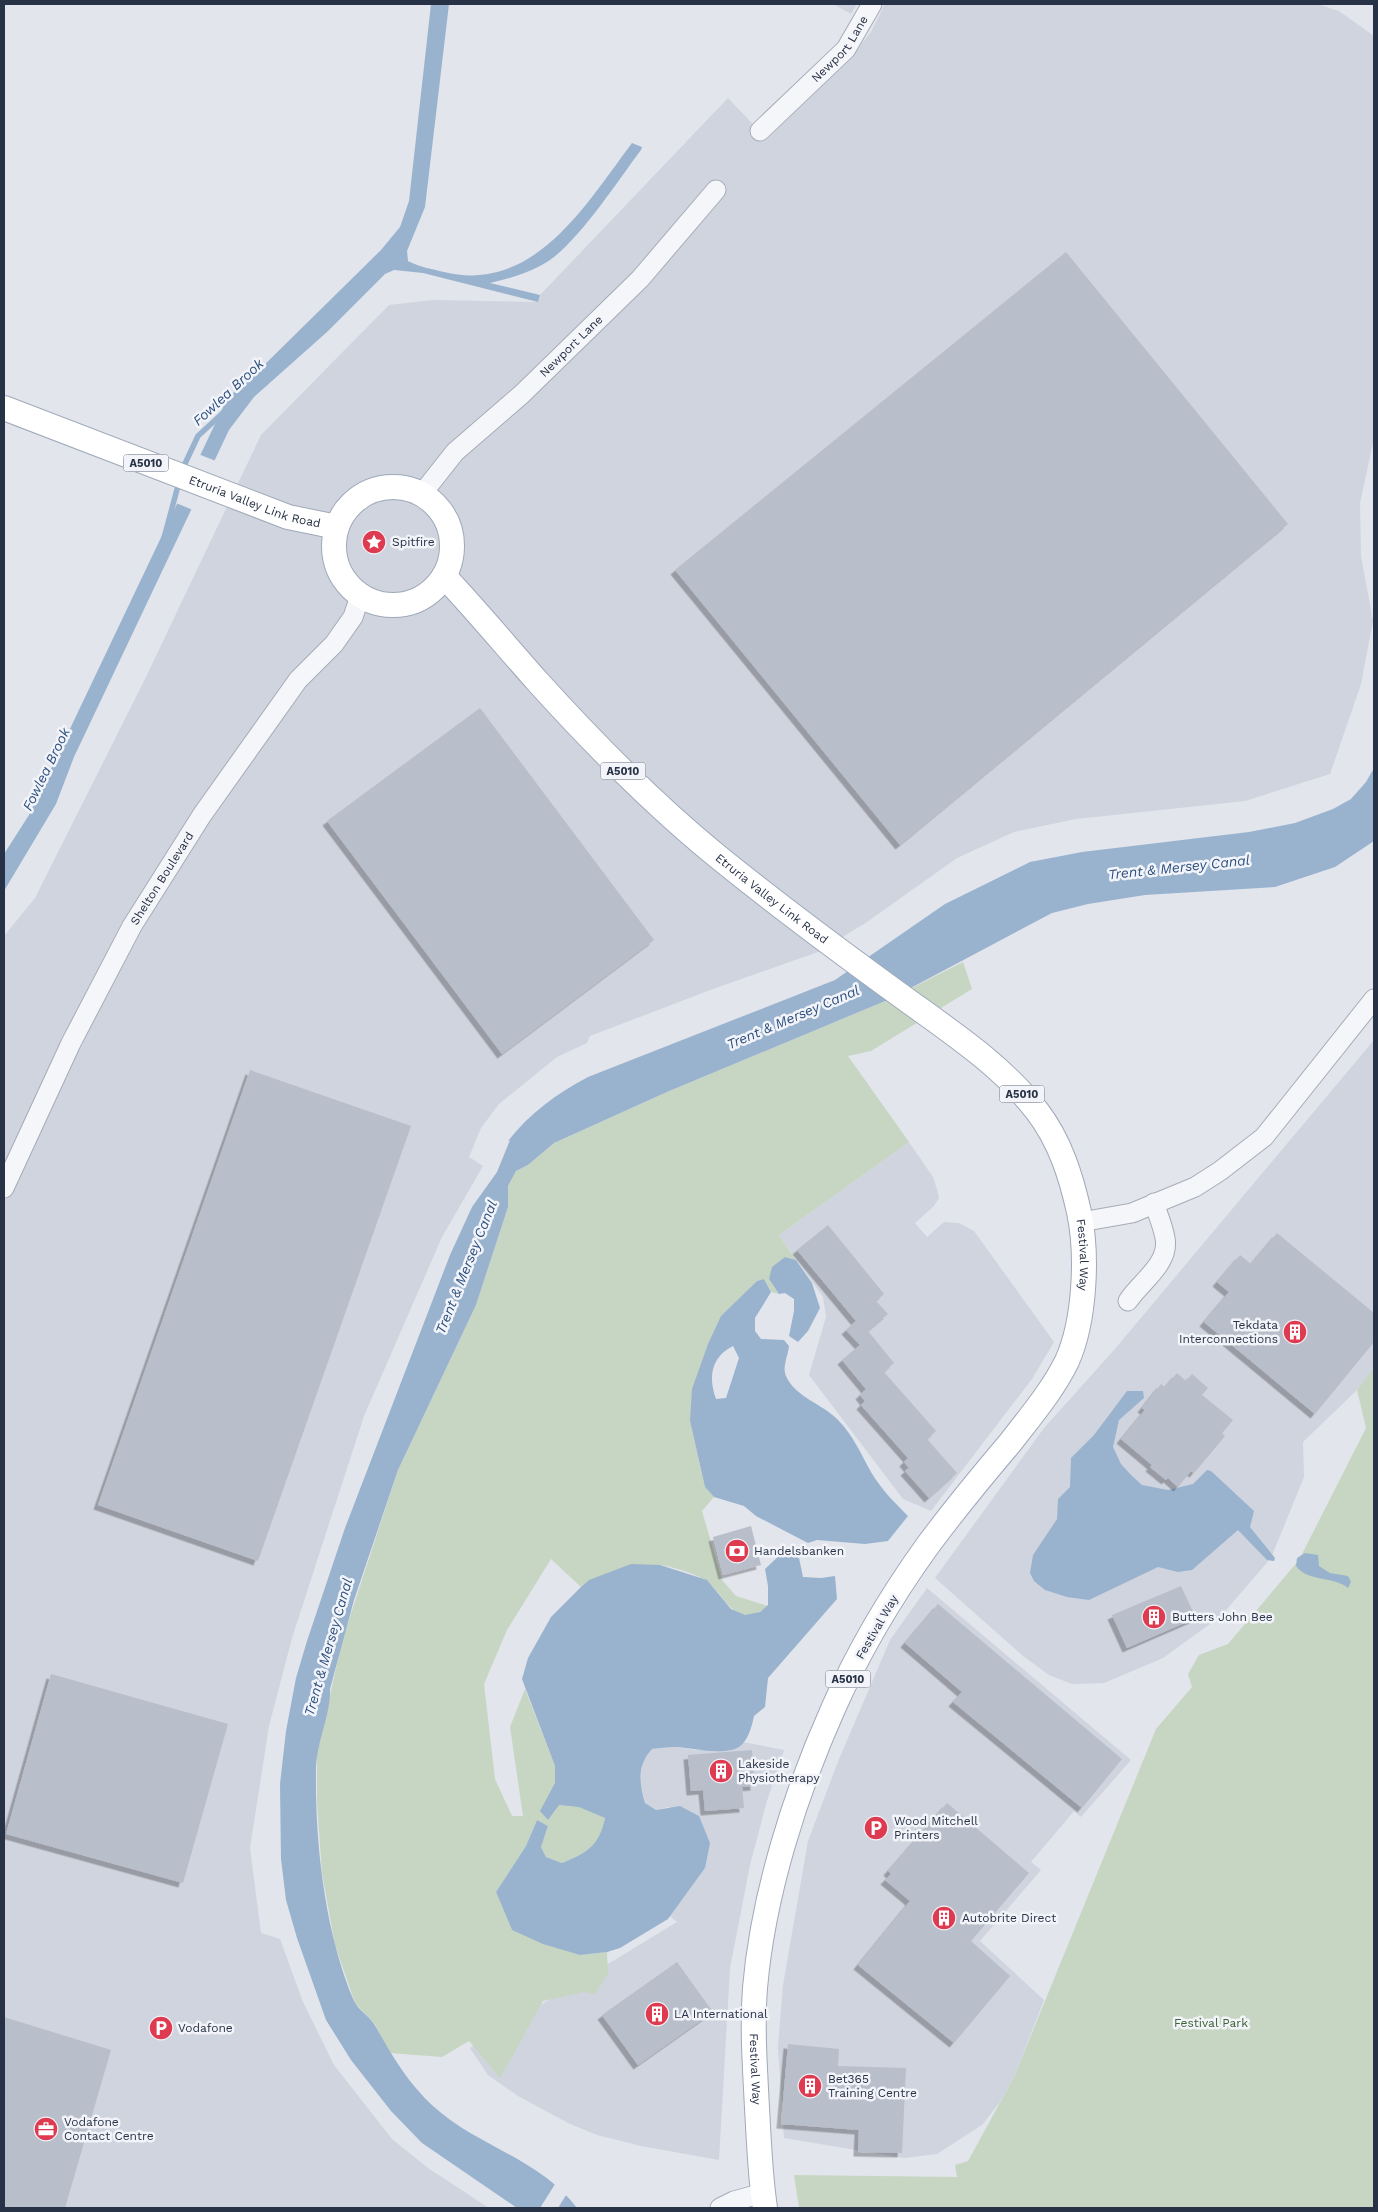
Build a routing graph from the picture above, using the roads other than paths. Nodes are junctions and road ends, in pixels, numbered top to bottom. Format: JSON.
{"nodes":[{"id":1,"x":872,"y":4,"type":"edge"},
{"id":2,"x":760,"y":131,"type":"dead end"},
{"id":3,"x":716,"y":190,"type":"dead end"},
{"id":4,"x":4,"y":408,"type":"edge"},
{"id":5,"x":422,"y":495,"type":"junction"},
{"id":6,"x":337,"y":527,"type":"junction"},
{"id":7,"x":444,"y":576,"type":"junction"},
{"id":8,"x":360,"y":596,"type":"junction"},
{"id":9,"x":1374,"y":999,"type":"edge"},
{"id":10,"x":4,"y":1188,"type":"edge"},
{"id":11,"x":1154,"y":1204,"type":"junction"},
{"id":12,"x":1081,"y":1222,"type":"junction"},
{"id":13,"x":1128,"y":1301,"type":"dead end"},
{"id":14,"x":764,"y":2200,"type":"edge"},
{"id":15,"x":720,"y":2208,"type":"edge"}],
"edges":[{"from":1,"to":2,"type":"street","name":"Newport Lane"},
{"from":3,"to":5,"type":"street","name":"Newport Lane"},
{"from":4,"to":6,"type":"main road","name":"Etruria Valley Link Road","number":"A5010"},
{"from":5,"to":6,"type":"main road"},
{"from":5,"to":7,"type":"main road"},
{"from":6,"to":8,"type":"main road"},
{"from":7,"to":8,"type":"main road"},
{"from":7,"to":12,"type":"main road","name":"Etruria Valley Link Road","number":"A5010"},
{"from":8,"to":10,"type":"street","name":"Shelton Boulevard"},
{"from":9,"to":11,"type":"street","name":"Festival Way"},
{"from":11,"to":12,"type":"street","name":"Festival Way"},
{"from":11,"to":13,"type":"street"},
{"from":12,"to":14,"type":"main road","name":"Festival Way","number":"A5010"},
{"from":14,"to":15,"type":"street"}]}
